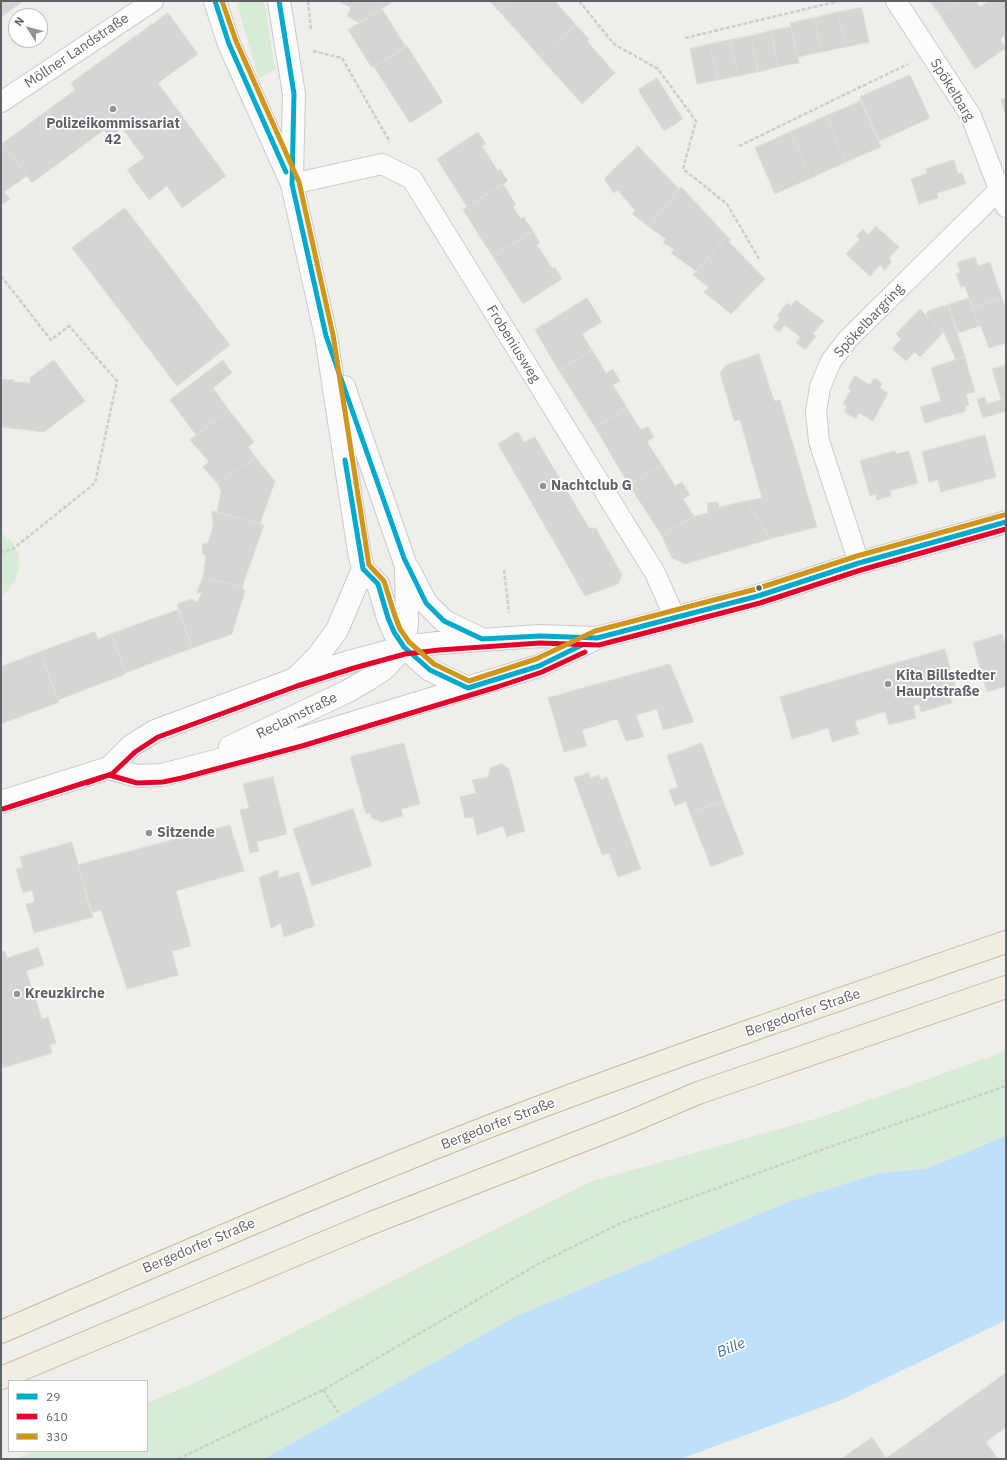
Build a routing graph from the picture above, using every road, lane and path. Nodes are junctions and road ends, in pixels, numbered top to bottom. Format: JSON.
{"nodes":[{"id":1,"x":153,"y":1,"type":"edge"},
{"id":2,"x":215,"y":1,"type":"edge"},
{"id":3,"x":279,"y":1,"type":"edge"},
{"id":4,"x":308,"y":1,"type":"edge"},
{"id":5,"x":579,"y":1,"type":"edge"},
{"id":6,"x":839,"y":1,"type":"edge"},
{"id":7,"x":896,"y":1,"type":"edge"},
{"id":8,"x":312,"y":37,"type":"dead end"},
{"id":9,"x":685,"y":38,"type":"dead end"},
{"id":10,"x":312,"y":45,"type":"dead end"},
{"id":11,"x":930,"y":53,"type":"junction"},
{"id":12,"x":1,"y":102,"type":"edge"},
{"id":13,"x":392,"y":145,"type":"dead end"},
{"id":14,"x":739,"y":146,"type":"dead end"},
{"id":15,"x":292,"y":184,"type":"junction"},
{"id":16,"x":1004,"y":193,"type":"edge"},
{"id":17,"x":759,"y":259,"type":"dead end"},
{"id":18,"x":1,"y":276,"type":"edge"},
{"id":19,"x":326,"y":336,"type":"junction"},
{"id":20,"x":1006,"y":522,"type":"edge"},
{"id":21,"x":1,"y":552,"type":"edge"},
{"id":22,"x":404,"y":558,"type":"junction"},
{"id":23,"x":859,"y":564,"type":"junction"},
{"id":24,"x":363,"y":569,"type":"junction"},
{"id":25,"x":504,"y":570,"type":"dead end"},
{"id":26,"x":675,"y":618,"type":"junction"},
{"id":27,"x":512,"y":637,"type":"junction"},
{"id":28,"x":597,"y":638,"type":"junction"},
{"id":29,"x":482,"y":639,"type":"junction"},
{"id":30,"x":404,"y":648,"type":"junction"},
{"id":31,"x":295,"y":679,"type":"junction"},
{"id":32,"x":468,"y":688,"type":"junction"},
{"id":33,"x":109,"y":768,"type":"junction"},
{"id":34,"x":180,"y":771,"type":"junction"},
{"id":35,"x":1,"y":802,"type":"edge"},
{"id":36,"x":1006,"y":942,"type":"edge"},
{"id":37,"x":1006,"y":986,"type":"edge"},
{"id":38,"x":1006,"y":1086,"type":"edge"},
{"id":39,"x":1,"y":1332,"type":"edge"},
{"id":40,"x":1,"y":1378,"type":"edge"},
{"id":41,"x":323,"y":1390,"type":"junction"},
{"id":42,"x":338,"y":1412,"type":"dead end"},
{"id":43,"x":178,"y":1459,"type":"edge"}],
"edges":[{"from":1,"to":12,"type":"street","name":"Möllner Landstraße"},
{"from":2,"to":15,"type":"street"},
{"from":3,"to":15,"type":"street"},
{"from":4,"to":8,"type":"path"},
{"from":5,"to":17,"type":"path"},
{"from":6,"to":9,"type":"path"},
{"from":7,"to":11,"type":"street","name":"Spökelbarg"},
{"from":10,"to":13,"type":"path"},
{"from":11,"to":14,"type":"path"},
{"from":11,"to":16,"type":"street","name":"Spökelbarg"},
{"from":15,"to":19,"type":"street"},
{"from":15,"to":26,"type":"street","name":"Frobeniusweg"},
{"from":16,"to":23,"type":"street","name":"Spökelbargring"},
{"from":18,"to":21,"type":"path"},
{"from":19,"to":22,"type":"street"},
{"from":19,"to":24,"type":"street"},
{"from":20,"to":23,"type":"street"},
{"from":22,"to":29,"type":"street"},
{"from":22,"to":30,"type":"street"},
{"from":23,"to":26,"type":"street"},
{"from":24,"to":30,"type":"street"},
{"from":24,"to":31,"type":"street"},
{"from":25,"to":27,"type":"path"},
{"from":26,"to":28,"type":"street"},
{"from":27,"to":28,"type":"street"},
{"from":27,"to":29,"type":"street"},
{"from":28,"to":32,"type":"street"},
{"from":29,"to":30,"type":"street"},
{"from":30,"to":31,"type":"street"},
{"from":30,"to":32,"type":"street"},
{"from":30,"to":34,"type":"street","name":"Reclamstraße"},
{"from":31,"to":33,"type":"street"},
{"from":32,"to":34,"type":"street"},
{"from":33,"to":34,"type":"street"},
{"from":33,"to":35,"type":"street"},
{"from":36,"to":39,"type":"highway","name":"Bergedorfer Straße"},
{"from":37,"to":40,"type":"highway"},
{"from":38,"to":41,"type":"path"},
{"from":41,"to":42,"type":"path"},
{"from":41,"to":43,"type":"path"}]}
